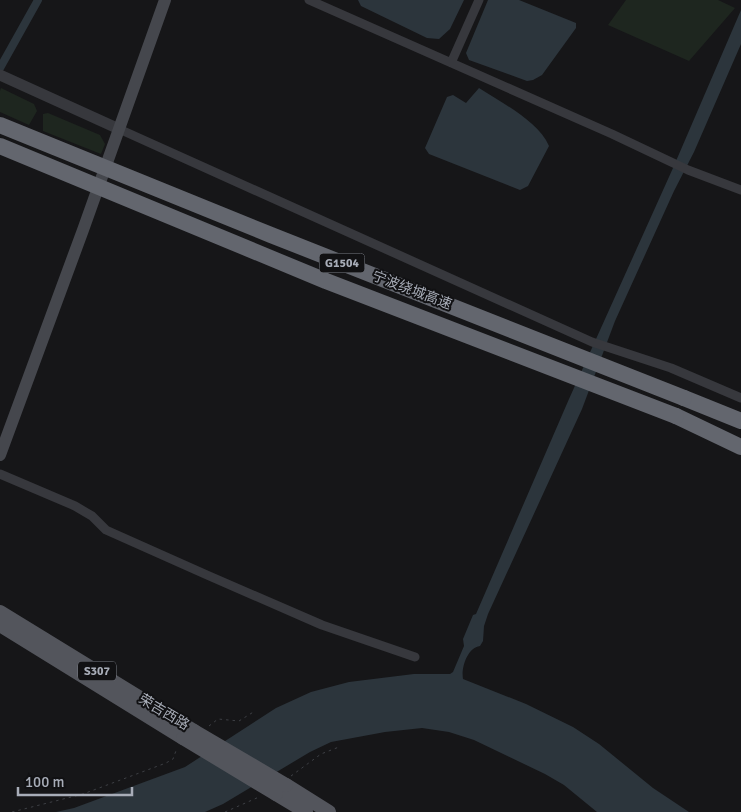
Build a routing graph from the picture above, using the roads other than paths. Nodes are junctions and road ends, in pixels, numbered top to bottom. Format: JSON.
{"nodes":[{"id":1,"x":165,"y":0,"type":"edge"},
{"id":2,"x":309,"y":0,"type":"edge"},
{"id":3,"x":479,"y":0,"type":"edge"},
{"id":4,"x":452,"y":63,"type":"junction"},
{"id":5,"x":3,"y":76,"type":"edge"},
{"id":6,"x":0,"y":125,"type":"edge"},
{"id":7,"x":119,"y":129,"type":"junction"},
{"id":8,"x":0,"y":146,"type":"edge"},
{"id":9,"x":741,"y":190,"type":"edge"},
{"id":10,"x":741,"y":398,"type":"edge"},
{"id":11,"x":676,"y":416,"type":"junction"},
{"id":12,"x":741,"y":421,"type":"edge"},
{"id":13,"x":741,"y":442,"type":"edge"},
{"id":14,"x":741,"y":446,"type":"edge"},
{"id":15,"x":0,"y":455,"type":"edge"},
{"id":16,"x":0,"y":474,"type":"edge"},
{"id":17,"x":0,"y":612,"type":"edge"},
{"id":18,"x":0,"y":625,"type":"edge"},
{"id":19,"x":415,"y":657,"type":"dead end"},
{"id":20,"x":190,"y":735,"type":"junction"},
{"id":21,"x":281,"y":790,"type":"junction"},
{"id":22,"x":306,"y":812,"type":"edge"},
{"id":23,"x":329,"y":812,"type":"edge"}],
"edges":[{"from":1,"to":7,"type":"main road"},
{"from":2,"to":4,"type":"street"},
{"from":3,"to":4,"type":"street"},
{"from":4,"to":9,"type":"street"},
{"from":5,"to":7,"type":"street"},
{"from":6,"to":12,"type":"highway","name":"宁波绕城高速","number":"G1504","bridge":true},
{"from":7,"to":10,"type":"street"},
{"from":7,"to":15,"type":"main road"},
{"from":8,"to":11,"type":"highway","name":"宁波绕城高速","number":"G1504","bridge":true},
{"from":11,"to":13,"type":"highway","name":"宁波绕城高速","number":"G1504"},
{"from":11,"to":14,"type":"highway"},
{"from":16,"to":19,"type":"street"},
{"from":17,"to":20,"type":"main road","name":"荣吉西路","number":"S307"},
{"from":18,"to":20,"type":"main road","name":"荣吉西路","number":"S307"},
{"from":20,"to":21,"type":"main road","name":"荣吉西路","number":"S307","bridge":true},
{"from":21,"to":22,"type":"main road","name":"荣吉西路","number":"S307"},
{"from":21,"to":23,"type":"main road","name":"荣吉西路","number":"S307"}]}
